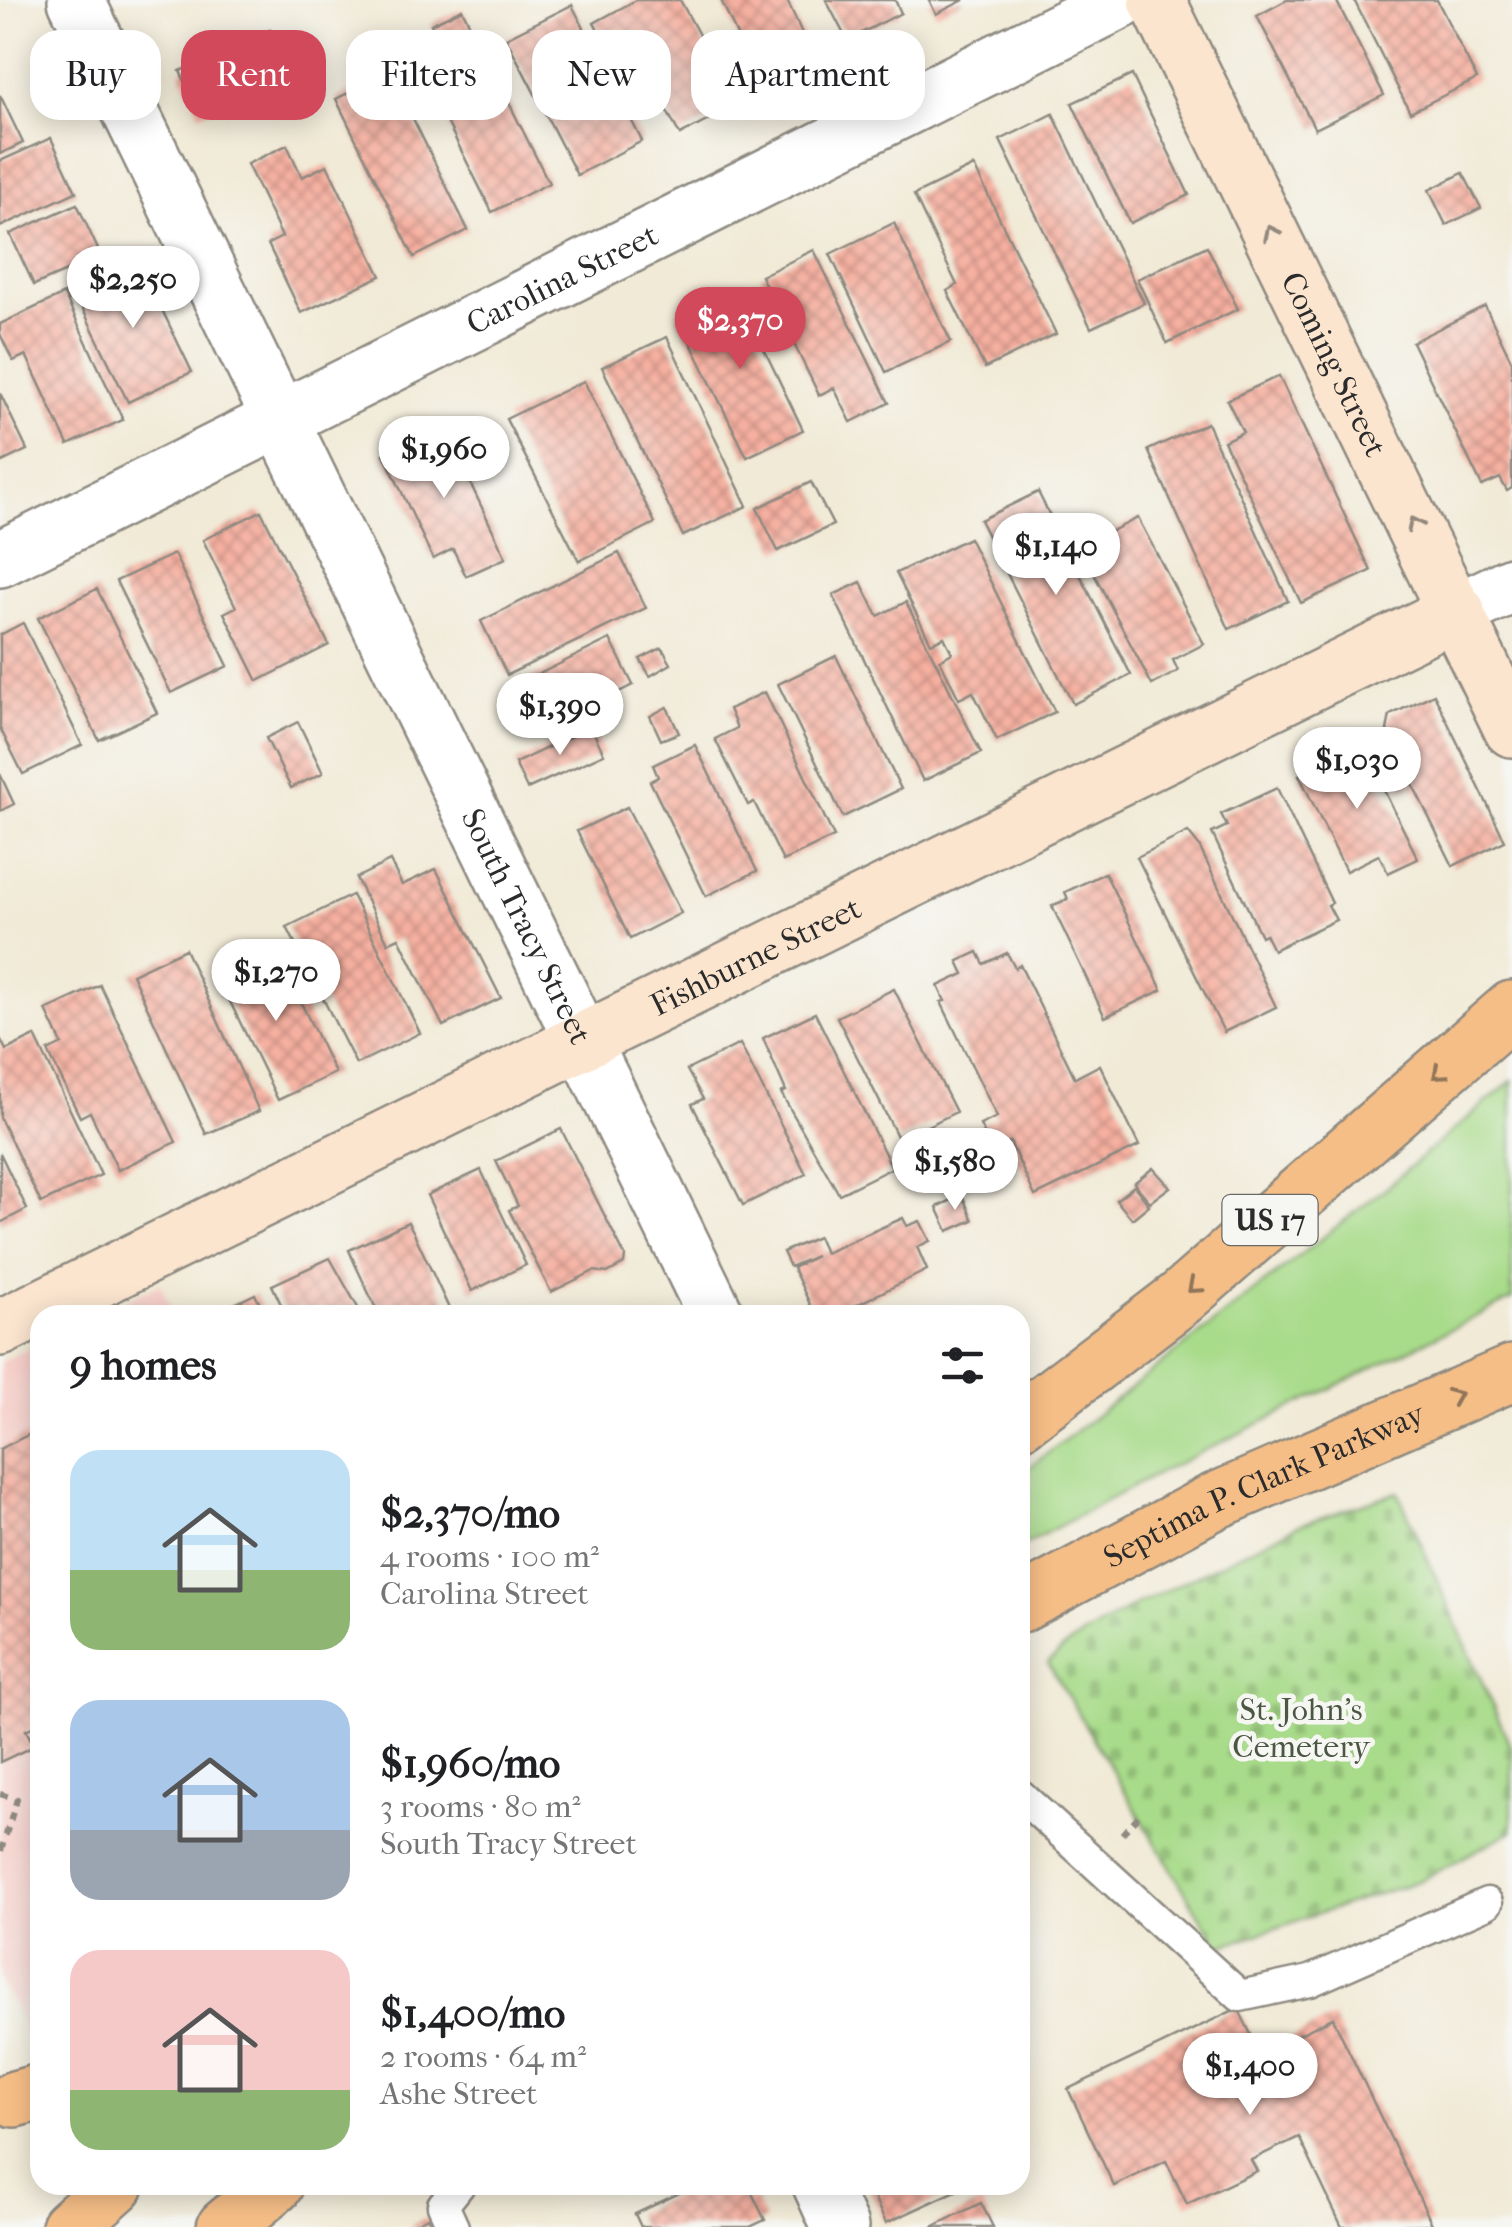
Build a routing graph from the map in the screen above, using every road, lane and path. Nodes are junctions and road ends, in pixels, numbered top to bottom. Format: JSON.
{"nodes":[{"id":1,"x":76,"y":0,"type":"edge"},
{"id":2,"x":1122,"y":0,"type":"edge"},
{"id":3,"x":1158,"y":0,"type":"edge"},
{"id":4,"x":282,"y":420,"type":"junction"},
{"id":5,"x":0,"y":560,"type":"edge"},
{"id":6,"x":1512,"y":585,"type":"edge"},
{"id":7,"x":1456,"y":611,"type":"junction"},
{"id":8,"x":1512,"y":729,"type":"edge"},
{"id":9,"x":1512,"y":1009,"type":"edge"},
{"id":10,"x":582,"y":1042,"type":"junction"},
{"id":11,"x":47,"y":1305,"type":"edge"},
{"id":12,"x":711,"y":1305,"type":"edge"},
{"id":13,"x":30,"y":1313,"type":"edge"},
{"id":14,"x":0,"y":1328,"type":"edge"},
{"id":15,"x":1512,"y":1373,"type":"edge"},
{"id":16,"x":1030,"y":1413,"type":"edge"},
{"id":17,"x":1030,"y":1600,"type":"edge"},
{"id":18,"x":0,"y":1794,"type":"edge"},
{"id":19,"x":1030,"y":1804,"type":"edge"},
{"id":20,"x":0,"y":1854,"type":"edge"},
{"id":21,"x":1487,"y":1903,"type":"dead end"},
{"id":22,"x":105,"y":2195,"type":"edge"},
{"id":23,"x":263,"y":2195,"type":"edge"},
{"id":24,"x":451,"y":2195,"type":"edge"},
{"id":25,"x":826,"y":2195,"type":"edge"},
{"id":26,"x":69,"y":2227,"type":"edge"},
{"id":27,"x":226,"y":2227,"type":"edge"},
{"id":28,"x":453,"y":2227,"type":"edge"},
{"id":29,"x":840,"y":2227,"type":"edge"}],
"edges":[{"from":1,"to":4,"type":"street","name":"South Tracy Street"},
{"from":2,"to":4,"type":"street","name":"Carolina Street"},
{"from":7,"to":3,"type":"street","name":"Coming Street","one_way":true},
{"from":4,"to":5,"type":"street","name":"Carolina Street"},
{"from":4,"to":10,"type":"street","name":"South Tracy Street"},
{"from":6,"to":7,"type":"street","name":"Fishburne Street"},
{"from":7,"to":8,"type":"street","name":"Coming Street"},
{"from":7,"to":10,"type":"street","name":"Fishburne Street"},
{"from":9,"to":16,"type":"highway","number":"US 17","one_way":true},
{"from":10,"to":11,"type":"street","name":"Fishburne Street"},
{"from":10,"to":12,"type":"street","name":"South Tracy Street"},
{"from":13,"to":14,"type":"street","name":"Fishburne Street"},
{"from":17,"to":15,"type":"highway","name":"Septima P. Clark Parkway","one_way":true},
{"from":18,"to":20,"type":"path"},
{"from":19,"to":21,"type":"lane"},
{"from":22,"to":26,"type":"highway"},
{"from":23,"to":27,"type":"highway"},
{"from":24,"to":28,"type":"lane"},
{"from":25,"to":29,"type":"street"}]}
